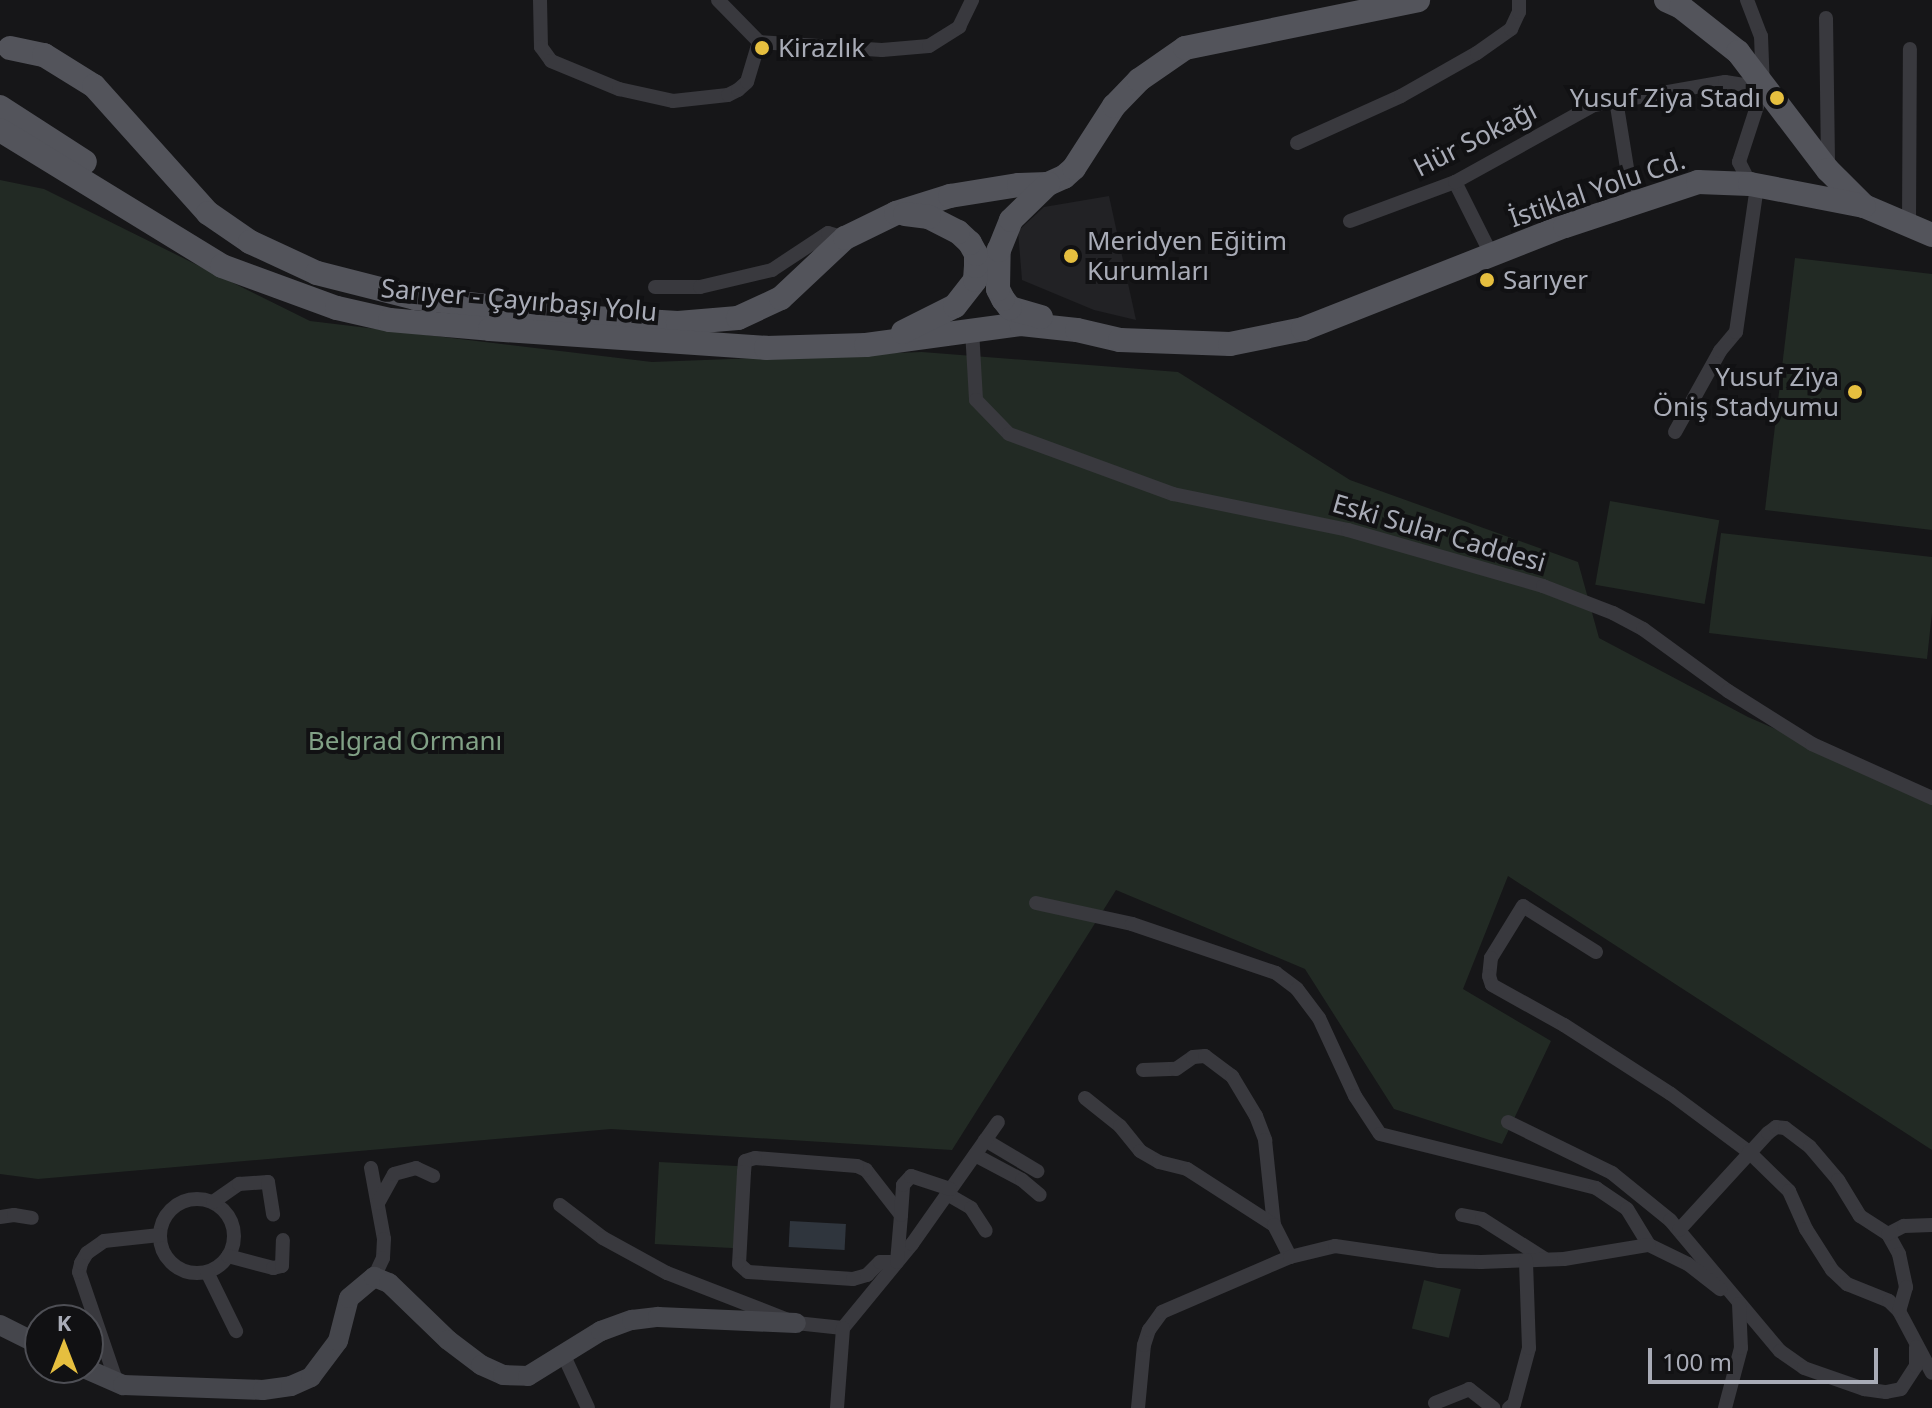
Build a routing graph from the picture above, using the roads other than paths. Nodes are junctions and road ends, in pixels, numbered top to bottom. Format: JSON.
{"nodes":[{"id":1,"x":540,"y":0,"type":"edge"},
{"id":2,"x":718,"y":0,"type":"edge"},
{"id":3,"x":972,"y":0,"type":"edge"},
{"id":4,"x":1418,"y":0,"type":"edge"},
{"id":5,"x":1519,"y":0,"type":"edge"},
{"id":6,"x":1666,"y":0,"type":"edge"},
{"id":7,"x":1747,"y":0,"type":"edge"},
{"id":8,"x":1826,"y":18,"type":"dead end"},
{"id":9,"x":1761,"y":36,"type":"junction"},
{"id":10,"x":759,"y":42,"type":"junction"},
{"id":11,"x":5,"y":45,"type":"edge"},
{"id":12,"x":1910,"y":49,"type":"dead end"},
{"id":13,"x":1738,"y":52,"type":"junction"},
{"id":14,"x":1763,"y":88,"type":"junction"},
{"id":15,"x":1616,"y":100,"type":"junction"},
{"id":16,"x":0,"y":107,"type":"edge"},
{"id":17,"x":0,"y":130,"type":"edge"},
{"id":18,"x":1297,"y":143,"type":"dead end"},
{"id":19,"x":1828,"y":170,"type":"junction"},
{"id":20,"x":1455,"y":182,"type":"junction"},
{"id":21,"x":1048,"y":184,"type":"junction"},
{"id":22,"x":1754,"y":185,"type":"junction"},
{"id":23,"x":1797,"y":194,"type":"junction"},
{"id":24,"x":1633,"y":205,"type":"junction"},
{"id":25,"x":1864,"y":206,"type":"junction"},
{"id":26,"x":896,"y":213,"type":"junction"},
{"id":27,"x":147,"y":218,"type":"junction"},
{"id":28,"x":1350,"y":221,"type":"dead end"},
{"id":29,"x":1909,"y":222,"type":"junction"},
{"id":30,"x":1932,"y":235,"type":"edge"},
{"id":31,"x":845,"y":238,"type":"junction"},
{"id":32,"x":1492,"y":256,"type":"junction"},
{"id":33,"x":655,"y":287,"type":"dead end"},
{"id":34,"x":972,"y":330,"type":"junction"},
{"id":35,"x":1077,"y":330,"type":"junction"},
{"id":36,"x":887,"y":342,"type":"junction"},
{"id":37,"x":1675,"y":432,"type":"dead end"},
{"id":38,"x":1932,"y":798,"type":"edge"},
{"id":39,"x":1036,"y":903,"type":"dead end"},
{"id":40,"x":1596,"y":952,"type":"dead end"},
{"id":41,"x":1143,"y":1070,"type":"dead end"},
{"id":42,"x":1085,"y":1098,"type":"dead end"},
{"id":43,"x":998,"y":1122,"type":"dead end"},
{"id":44,"x":1508,"y":1122,"type":"dead end"},
{"id":45,"x":985,"y":1140,"type":"junction"},
{"id":46,"x":1749,"y":1152,"type":"junction"},
{"id":47,"x":975,"y":1155,"type":"junction"},
{"id":48,"x":371,"y":1168,"type":"dead end"},
{"id":49,"x":1037,"y":1171,"type":"dead end"},
{"id":50,"x":433,"y":1176,"type":"dead end"},
{"id":51,"x":949,"y":1192,"type":"junction"},
{"id":52,"x":1040,"y":1195,"type":"dead end"},
{"id":53,"x":213,"y":1202,"type":"junction"},
{"id":54,"x":378,"y":1204,"type":"junction"},
{"id":55,"x":560,"y":1205,"type":"dead end"},
{"id":56,"x":273,"y":1215,"type":"dead end"},
{"id":57,"x":901,"y":1215,"type":"junction"},
{"id":58,"x":1462,"y":1215,"type":"dead end"},
{"id":59,"x":0,"y":1217,"type":"edge"},
{"id":60,"x":32,"y":1218,"type":"dead end"},
{"id":61,"x":1274,"y":1225,"type":"junction"},
{"id":62,"x":1932,"y":1225,"type":"edge"},
{"id":63,"x":1679,"y":1230,"type":"junction"},
{"id":64,"x":986,"y":1231,"type":"dead end"},
{"id":65,"x":1888,"y":1234,"type":"junction"},
{"id":66,"x":160,"y":1235,"type":"junction"},
{"id":67,"x":283,"y":1240,"type":"dead end"},
{"id":68,"x":1649,"y":1245,"type":"junction"},
{"id":69,"x":228,"y":1256,"type":"junction"},
{"id":70,"x":1290,"y":1257,"type":"junction"},
{"id":71,"x":1546,"y":1259,"type":"junction"},
{"id":72,"x":1526,"y":1260,"type":"junction"},
{"id":73,"x":897,"y":1262,"type":"junction"},
{"id":74,"x":207,"y":1272,"type":"junction"},
{"id":75,"x":374,"y":1277,"type":"junction"},
{"id":76,"x":1741,"y":1306,"type":"junction"},
{"id":77,"x":1899,"y":1311,"type":"junction"},
{"id":78,"x":796,"y":1323,"type":"junction"},
{"id":79,"x":0,"y":1325,"type":"edge"},
{"id":80,"x":843,"y":1328,"type":"junction"},
{"id":81,"x":236,"y":1331,"type":"dead end"},
{"id":82,"x":24,"y":1337,"type":"edge"},
{"id":83,"x":1916,"y":1346,"type":"junction"},
{"id":84,"x":564,"y":1356,"type":"junction"},
{"id":85,"x":1932,"y":1373,"type":"edge"},
{"id":86,"x":104,"y":1377,"type":"edge"},
{"id":87,"x":117,"y":1383,"type":"junction"},
{"id":88,"x":1435,"y":1403,"type":"dead end"},
{"id":89,"x":1493,"y":1407,"type":"edge"},
{"id":90,"x":588,"y":1408,"type":"edge"},
{"id":91,"x":837,"y":1408,"type":"edge"},
{"id":92,"x":1138,"y":1408,"type":"edge"},
{"id":93,"x":1509,"y":1408,"type":"edge"},
{"id":94,"x":1725,"y":1408,"type":"edge"}],
"edges":[{"from":1,"to":10,"type":"street"},
{"from":2,"to":10,"type":"street"},
{"from":3,"to":10,"type":"street"},
{"from":4,"to":21,"type":"main road"},
{"from":5,"to":18,"type":"street"},
{"from":6,"to":13,"type":"main road"},
{"from":7,"to":9,"type":"street"},
{"from":8,"to":19,"type":"street"},
{"from":9,"to":13,"type":"street"},
{"from":9,"to":14,"type":"street"},
{"from":11,"to":31,"type":"main road"},
{"from":12,"to":29,"type":"street"},
{"from":13,"to":14,"type":"main road"},
{"from":14,"to":15,"type":"street","name":"Hür Sokağı"},
{"from":14,"to":19,"type":"main road"},
{"from":14,"to":22,"type":"street"},
{"from":15,"to":20,"type":"street","name":"Hür Sokağı"},
{"from":15,"to":24,"type":"street"},
{"from":16,"to":27,"type":"main road"},
{"from":17,"to":27,"type":"main road","name":"Sarıyer - Çayırbaşı Yolu"},
{"from":19,"to":23,"type":"main road"},
{"from":19,"to":25,"type":"main road"},
{"from":20,"to":28,"type":"street","name":"Hür Sokağı"},
{"from":20,"to":32,"type":"street"},
{"from":21,"to":26,"type":"main road"},
{"from":21,"to":35,"type":"main road"},
{"from":22,"to":23,"type":"main road","name":"İstiklal Yolu Cd."},
{"from":22,"to":24,"type":"main road","name":"İstiklal Yolu Cd."},
{"from":22,"to":37,"type":"street"},
{"from":23,"to":25,"type":"main road","name":"İstiklal Yolu Cd."},
{"from":24,"to":32,"type":"main road","name":"İstiklal Yolu Cd."},
{"from":25,"to":29,"type":"main road","name":"İstiklal Yolu Cd."},
{"from":26,"to":31,"type":"main road"},
{"from":26,"to":36,"type":"main road"},
{"from":27,"to":36,"type":"main road","name":"Sarıyer - Çayırbaşı Yolu"},
{"from":29,"to":30,"type":"main road","name":"İstiklal Yolu Cd."},
{"from":31,"to":33,"type":"street"},
{"from":32,"to":35,"type":"main road","name":"İstiklal Yolu Cd."},
{"from":34,"to":35,"type":"main road","name":"Sarıyer - Çayırbaşı Yolu"},
{"from":34,"to":36,"type":"main road","name":"Sarıyer - Çayırbaşı Yolu"},
{"from":34,"to":38,"type":"street","name":"Eski Sular Caddesi"},
{"from":39,"to":68,"type":"street"},
{"from":40,"to":46,"type":"street"},
{"from":41,"to":61,"type":"street"},
{"from":42,"to":61,"type":"street"},
{"from":43,"to":45,"type":"street"},
{"from":44,"to":63,"type":"street"},
{"from":45,"to":47,"type":"street"},
{"from":45,"to":49,"type":"street"},
{"from":46,"to":63,"type":"street"},
{"from":46,"to":65,"type":"street"},
{"from":46,"to":77,"type":"street"},
{"from":47,"to":51,"type":"street"},
{"from":47,"to":52,"type":"street"},
{"from":48,"to":54,"type":"street"},
{"from":50,"to":54,"type":"street"},
{"from":51,"to":57,"type":"street"},
{"from":51,"to":64,"type":"street"},
{"from":51,"to":73,"type":"street"},
{"from":53,"to":56,"type":"street"},
{"from":53,"to":66,"type":"street"},
{"from":53,"to":69,"type":"street"},
{"from":54,"to":75,"type":"street"},
{"from":55,"to":78,"type":"street"},
{"from":57,"to":73,"type":"street"},
{"from":57,"to":73,"type":"street"},
{"from":58,"to":71,"type":"street"},
{"from":59,"to":60,"type":"street"},
{"from":61,"to":70,"type":"street"},
{"from":62,"to":65,"type":"street"},
{"from":63,"to":76,"type":"street"},
{"from":65,"to":77,"type":"street"},
{"from":66,"to":74,"type":"street"},
{"from":66,"to":87,"type":"street"},
{"from":67,"to":69,"type":"street"},
{"from":68,"to":71,"type":"street"},
{"from":68,"to":76,"type":"street"},
{"from":69,"to":74,"type":"street"},
{"from":70,"to":72,"type":"street"},
{"from":70,"to":92,"type":"street"},
{"from":71,"to":72,"type":"street"},
{"from":72,"to":93,"type":"street"},
{"from":73,"to":80,"type":"street"},
{"from":74,"to":81,"type":"street"},
{"from":75,"to":84,"type":"street"},
{"from":75,"to":87,"type":"street"},
{"from":76,"to":83,"type":"street"},
{"from":76,"to":94,"type":"street"},
{"from":77,"to":83,"type":"street"},
{"from":78,"to":80,"type":"street"},
{"from":78,"to":84,"type":"street"},
{"from":79,"to":82,"type":"street"},
{"from":80,"to":91,"type":"street"},
{"from":83,"to":85,"type":"street"},
{"from":84,"to":90,"type":"street"},
{"from":86,"to":87,"type":"street"},
{"from":88,"to":89,"type":"street"}]}
